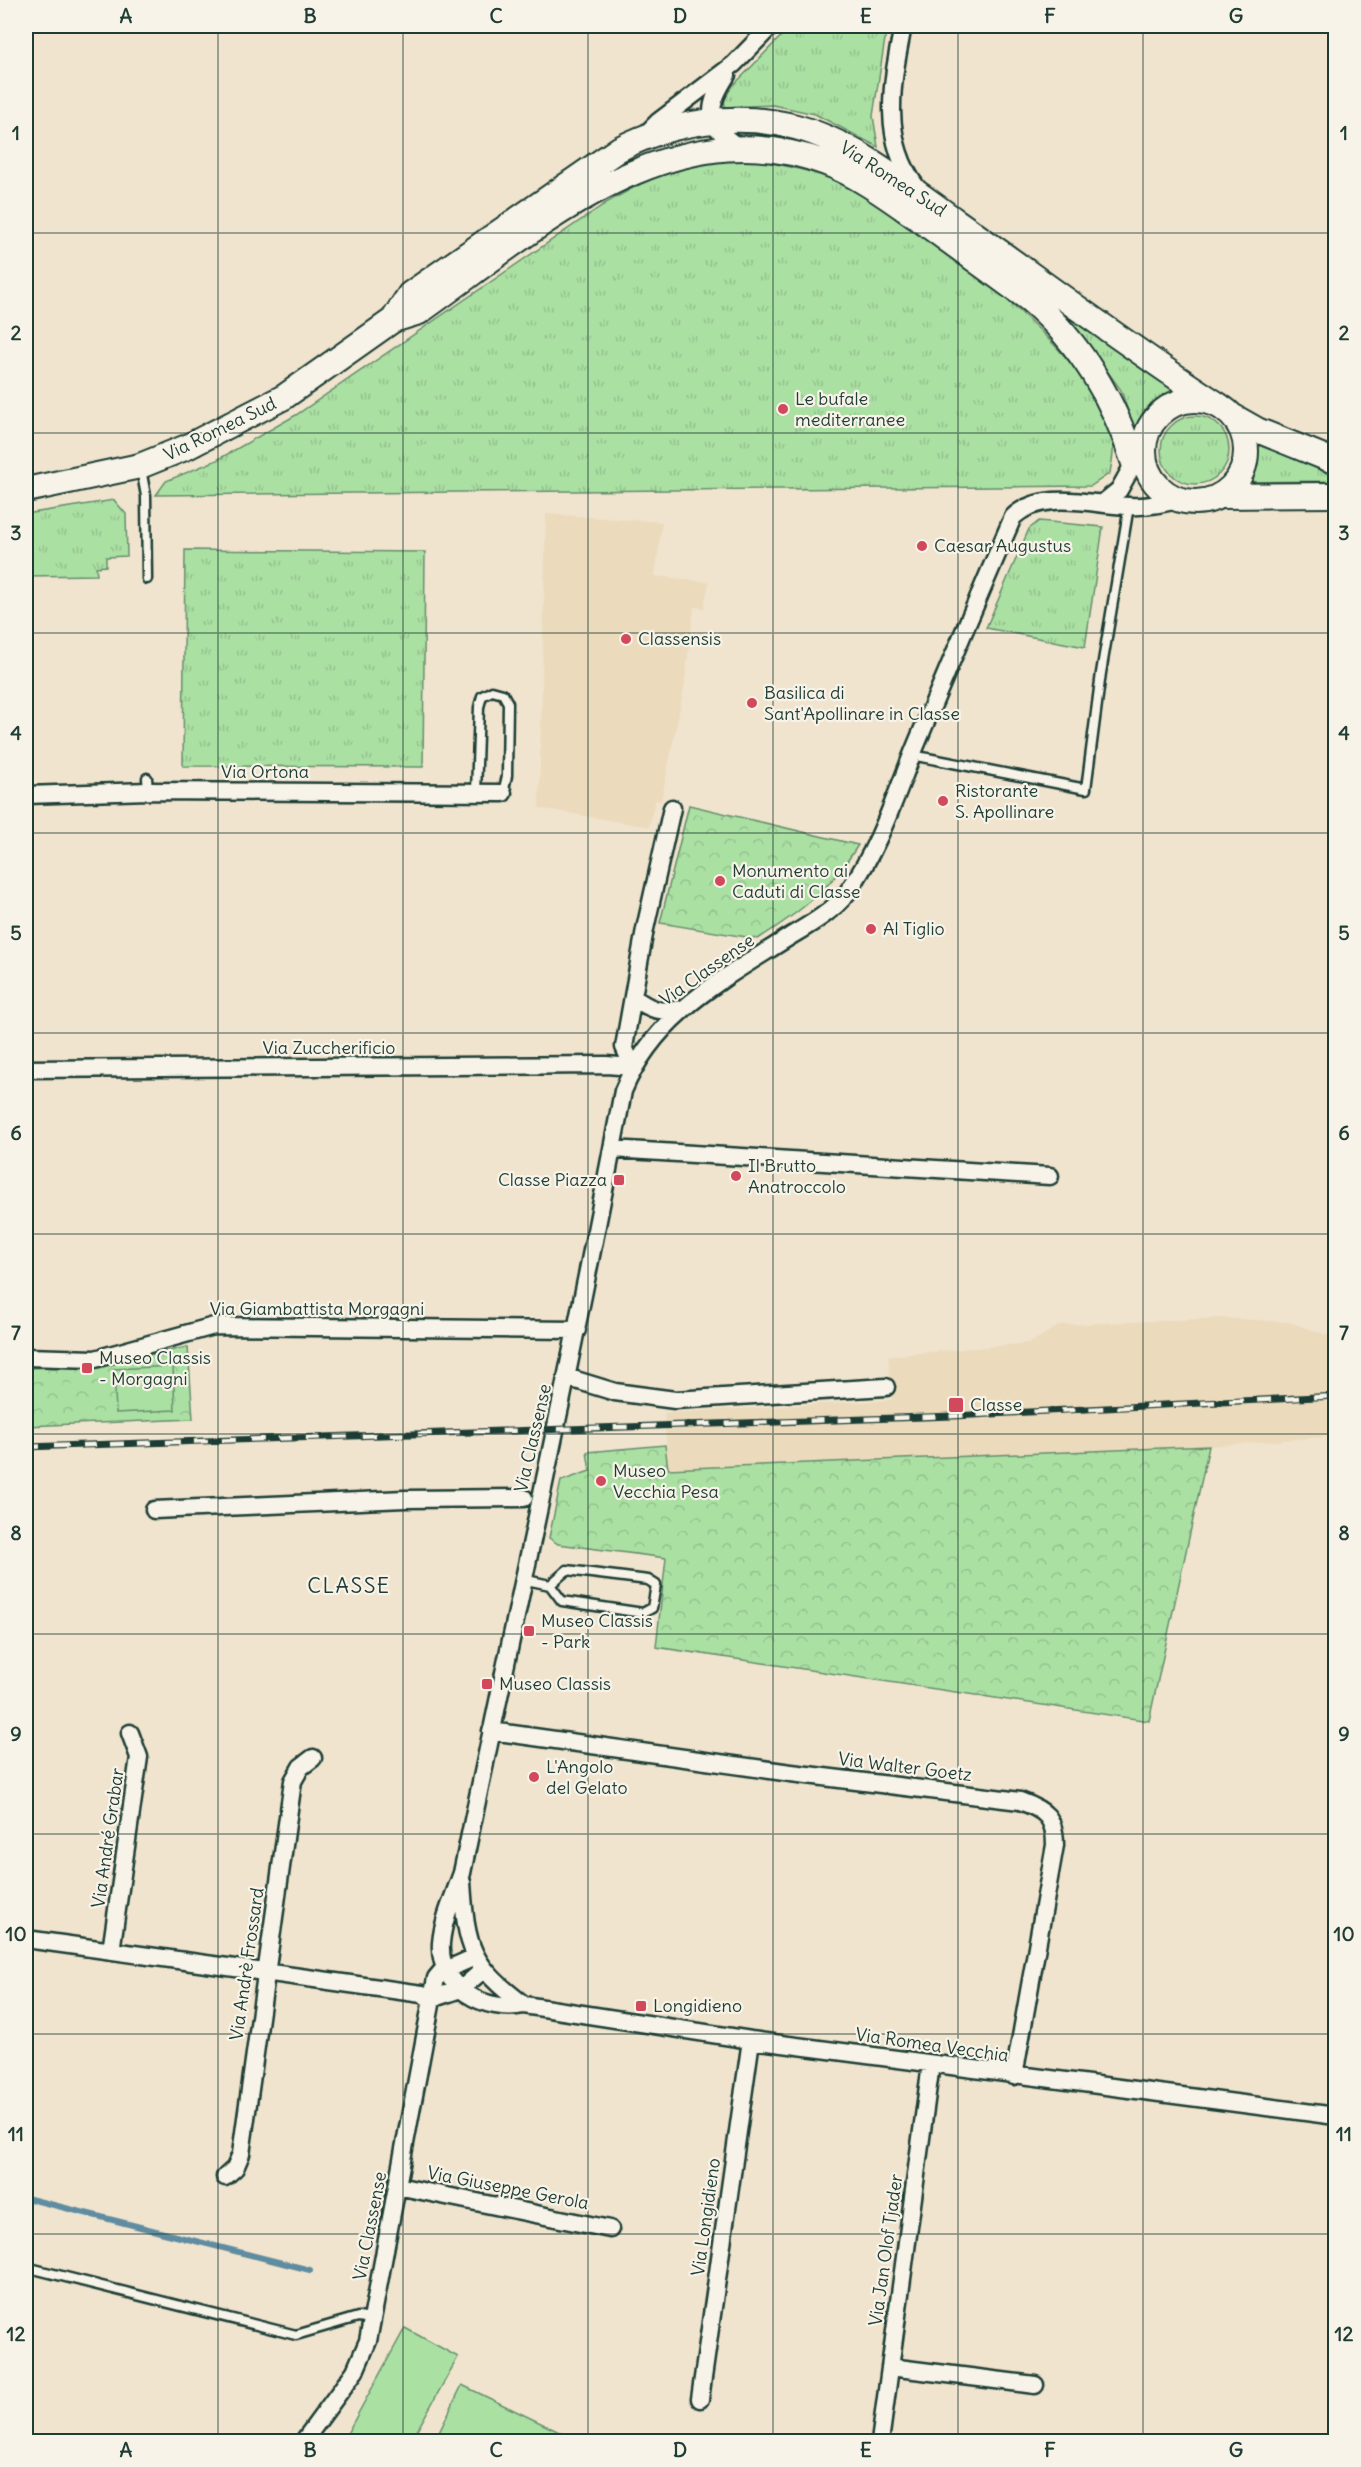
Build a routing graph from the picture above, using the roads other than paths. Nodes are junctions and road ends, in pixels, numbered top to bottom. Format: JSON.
{"nodes":[{"id":1,"x":771,"y":26,"type":"edge"},
{"id":2,"x":903,"y":26,"type":"edge"},
{"id":3,"x":734,"y":64,"type":"junction"},
{"id":4,"x":713,"y":121,"type":"junction"},
{"id":5,"x":642,"y":137,"type":"junction"},
{"id":6,"x":737,"y":146,"type":"junction"},
{"id":7,"x":924,"y":198,"type":"junction"},
{"id":8,"x":393,"y":320,"type":"junction"},
{"id":9,"x":1227,"y":412,"type":"junction"},
{"id":10,"x":1139,"y":461,"type":"junction"},
{"id":11,"x":1335,"y":462,"type":"edge"},
{"id":12,"x":140,"y":466,"type":"junction"},
{"id":13,"x":26,"y":490,"type":"edge"},
{"id":14,"x":1335,"y":495,"type":"edge"},
{"id":15,"x":1219,"y":496,"type":"junction"},
{"id":16,"x":1180,"y":500,"type":"junction"},
{"id":17,"x":1102,"y":503,"type":"junction"},
{"id":18,"x":1129,"y":506,"type":"junction"},
{"id":19,"x":147,"y":579,"type":"dead end"},
{"id":20,"x":912,"y":755,"type":"junction"},
{"id":21,"x":476,"y":793,"type":"junction"},
{"id":22,"x":504,"y":793,"type":"joint"},
{"id":23,"x":26,"y":795,"type":"edge"},
{"id":24,"x":672,"y":808,"type":"dead end"},
{"id":25,"x":633,"y":997,"type":"junction"},
{"id":26,"x":682,"y":1009,"type":"junction"},
{"id":27,"x":633,"y":1067,"type":"junction"},
{"id":28,"x":26,"y":1069,"type":"edge"},
{"id":29,"x":612,"y":1149,"type":"junction"},
{"id":30,"x":1050,"y":1176,"type":"dead end"},
{"id":31,"x":577,"y":1330,"type":"junction"},
{"id":32,"x":26,"y":1357,"type":"edge"},
{"id":33,"x":566,"y":1377,"type":"junction"},
{"id":34,"x":886,"y":1387,"type":"dead end"},
{"id":35,"x":524,"y":1498,"type":"dead end"},
{"id":36,"x":154,"y":1510,"type":"dead end"},
{"id":37,"x":522,"y":1579,"type":"junction"},
{"id":38,"x":550,"y":1585,"type":"junction"},
{"id":39,"x":491,"y":1731,"type":"junction"},
{"id":40,"x":129,"y":1733,"type":"dead end"},
{"id":41,"x":313,"y":1758,"type":"dead end"},
{"id":42,"x":462,"y":1873,"type":"junction"},
{"id":43,"x":26,"y":1939,"type":"edge"},
{"id":44,"x":111,"y":1951,"type":"junction"},
{"id":45,"x":479,"y":1964,"type":"junction"},
{"id":46,"x":447,"y":1970,"type":"junction"},
{"id":47,"x":265,"y":1972,"type":"junction"},
{"id":48,"x":461,"y":1989,"type":"junction"},
{"id":49,"x":431,"y":1999,"type":"junction"},
{"id":50,"x":524,"y":2005,"type":"junction"},
{"id":51,"x":751,"y":2040,"type":"junction"},
{"id":52,"x":931,"y":2064,"type":"junction"},
{"id":53,"x":1014,"y":2076,"type":"junction"},
{"id":54,"x":1335,"y":2116,"type":"edge"},
{"id":55,"x":225,"y":2177,"type":"dead end"},
{"id":56,"x":397,"y":2186,"type":"junction"},
{"id":57,"x":610,"y":2229,"type":"dead end"},
{"id":58,"x":26,"y":2267,"type":"edge"},
{"id":59,"x":372,"y":2319,"type":"junction"},
{"id":60,"x":890,"y":2367,"type":"junction"},
{"id":61,"x":1035,"y":2385,"type":"dead end"},
{"id":62,"x":700,"y":2399,"type":"dead end"},
{"id":63,"x":303,"y":2442,"type":"edge"},
{"id":64,"x":880,"y":2442,"type":"edge"}],
"edges":[{"from":1,"to":3,"type":"street"},
{"from":2,"to":7,"type":"street"},
{"from":3,"to":4,"type":"street"},
{"from":3,"to":5,"type":"street"},
{"from":4,"to":5,"type":"main road","name":"Via Romea Sud"},
{"from":4,"to":6,"type":"street"},
{"from":4,"to":7,"type":"main road","name":"Via Romea Sud"},
{"from":5,"to":8,"type":"main road","name":"Via Romea Sud"},
{"from":6,"to":8,"type":"main road","name":"Via Romea Sud"},
{"from":6,"to":10,"type":"main road","name":"Via Romea Sud"},
{"from":7,"to":9,"type":"main road","name":"Via Romea Sud"},
{"from":8,"to":12,"type":"main road","name":"Via Romea Sud"},
{"from":9,"to":10,"type":"main road"},
{"from":9,"to":11,"type":"main road","name":"Via Romea Sud"},
{"from":9,"to":15,"type":"main road"},
{"from":10,"to":16,"type":"main road"},
{"from":10,"to":17,"type":"street"},
{"from":12,"to":13,"type":"main road","name":"Via Romea Sud"},
{"from":12,"to":19,"type":"lane"},
{"from":14,"to":15,"type":"main road"},
{"from":15,"to":16,"type":"main road"},
{"from":16,"to":18,"type":"street","name":"Via Classense"},
{"from":17,"to":18,"type":"street","name":"Via Classense"},
{"from":17,"to":20,"type":"street","name":"Via Classense"},
{"from":18,"to":20,"type":"lane"},
{"from":20,"to":26,"type":"street","name":"Via Classense"},
{"from":21,"to":22,"type":"street","name":"Via Ortona"},
{"from":21,"to":22,"type":"lane"},
{"from":21,"to":23,"type":"street","name":"Via Ortona"},
{"from":24,"to":25,"type":"street"},
{"from":25,"to":26,"type":"street"},
{"from":25,"to":27,"type":"street"},
{"from":26,"to":27,"type":"street","name":"Via Classense"},
{"from":27,"to":28,"type":"street","name":"Via Zuccherificio"},
{"from":27,"to":29,"type":"street","name":"Via Classense"},
{"from":29,"to":30,"type":"street"},
{"from":29,"to":31,"type":"street","name":"Via Classense"},
{"from":31,"to":32,"type":"street","name":"Via Giambattista Morgagni"},
{"from":31,"to":33,"type":"street","name":"Via Classense"},
{"from":33,"to":34,"type":"street"},
{"from":33,"to":37,"type":"street","name":"Via Classense"},
{"from":35,"to":36,"type":"street"},
{"from":37,"to":38,"type":"lane"},
{"from":37,"to":39,"type":"street","name":"Via Classense"},
{"from":38,"to":38,"type":"lane"},
{"from":39,"to":42,"type":"street","name":"Via Classense"},
{"from":39,"to":53,"type":"street","name":"Via Walter Goetz"},
{"from":40,"to":44,"type":"street","name":"Via André Grabar"},
{"from":41,"to":47,"type":"street","name":"Via Andrè Frossard"},
{"from":42,"to":45,"type":"street","name":"Via Classense"},
{"from":42,"to":46,"type":"street","name":"Via Classense"},
{"from":43,"to":44,"type":"street"},
{"from":44,"to":47,"type":"street"},
{"from":45,"to":46,"type":"street"},
{"from":45,"to":48,"type":"street"},
{"from":45,"to":50,"type":"street"},
{"from":46,"to":48,"type":"street","name":"Via Classense"},
{"from":46,"to":49,"type":"street","name":"Via Classense"},
{"from":47,"to":49,"type":"street"},
{"from":47,"to":55,"type":"street","name":"Via Andrè Frossard"},
{"from":48,"to":49,"type":"street"},
{"from":48,"to":50,"type":"street","name":"Via Romea Vecchia"},
{"from":49,"to":56,"type":"street","name":"Via Classense"},
{"from":50,"to":51,"type":"street","name":"Via Romea Vecchia"},
{"from":51,"to":52,"type":"street","name":"Via Romea Vecchia"},
{"from":51,"to":62,"type":"street","name":"Via Longidieno"},
{"from":52,"to":53,"type":"street","name":"Via Romea Vecchia"},
{"from":52,"to":60,"type":"street","name":"Via Jan Olof Tjader"},
{"from":53,"to":54,"type":"street","name":"Via Romea Vecchia"},
{"from":56,"to":57,"type":"street","name":"Via Giuseppe Gerola"},
{"from":56,"to":59,"type":"street","name":"Via Classense"},
{"from":58,"to":59,"type":"lane"},
{"from":59,"to":63,"type":"street","name":"Via Classense"},
{"from":60,"to":61,"type":"street"},
{"from":60,"to":64,"type":"street","name":"Via Jan Olof Tjader"}]}
